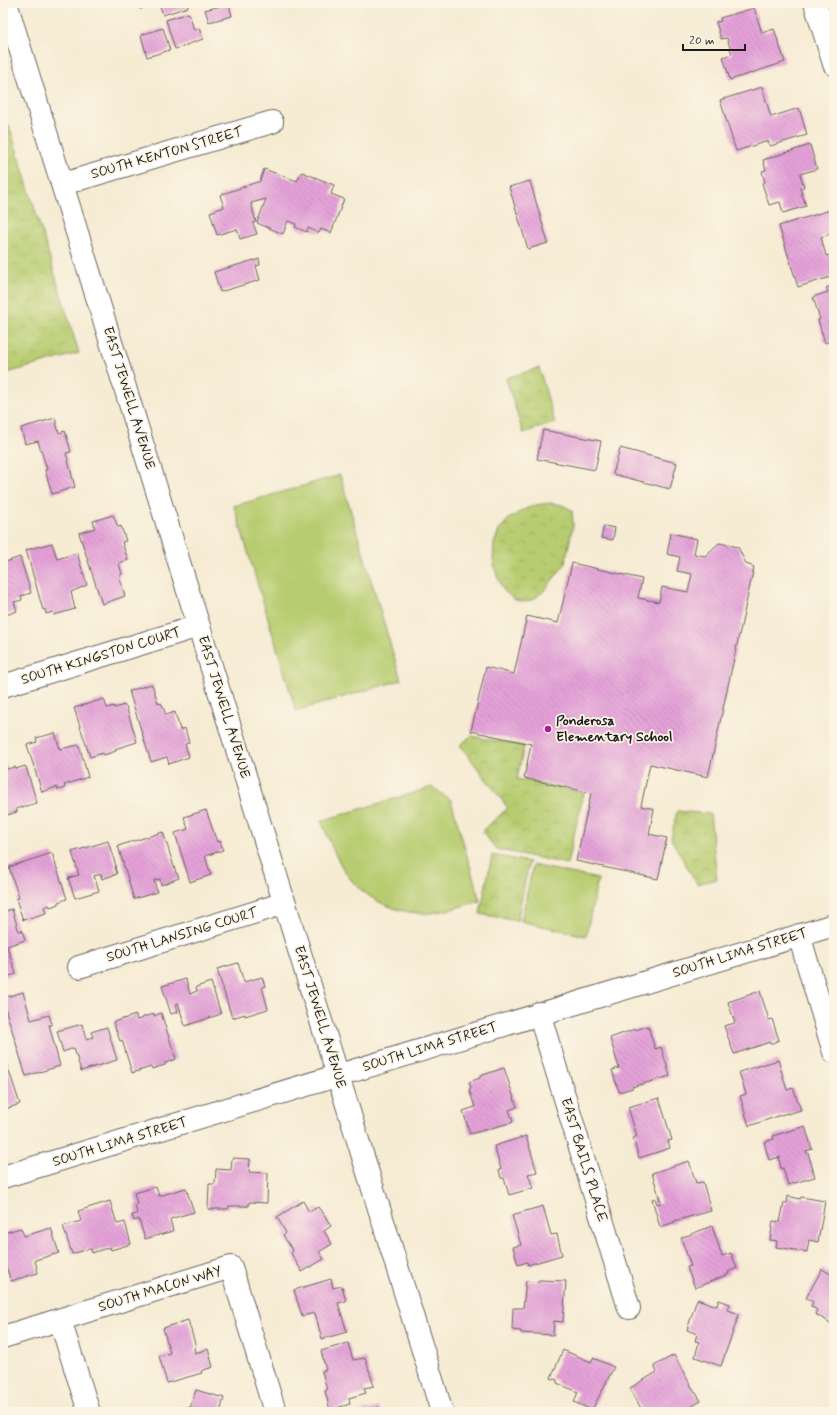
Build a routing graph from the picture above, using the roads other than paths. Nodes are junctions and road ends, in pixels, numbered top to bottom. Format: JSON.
{"nodes":[{"id":1,"x":6,"y":3,"type":"edge"},
{"id":2,"x":815,"y":3,"type":"edge"},
{"id":3,"x":834,"y":64,"type":"edge"},
{"id":4,"x":272,"y":122,"type":"dead end"},
{"id":5,"x":62,"y":184,"type":"junction"},
{"id":6,"x":199,"y":626,"type":"junction"},
{"id":7,"x":3,"y":686,"type":"edge"},
{"id":8,"x":284,"y":903,"type":"junction"},
{"id":9,"x":834,"y":925,"type":"edge"},
{"id":10,"x":799,"y":935,"type":"junction"},
{"id":11,"x":79,"y":967,"type":"dead end"},
{"id":12,"x":539,"y":1013,"type":"junction"},
{"id":13,"x":834,"y":1052,"type":"edge"},
{"id":14,"x":338,"y":1076,"type":"junction"},
{"id":15,"x":3,"y":1177,"type":"edge"},
{"id":16,"x":629,"y":1308,"type":"dead end"},
{"id":17,"x":60,"y":1320,"type":"junction"},
{"id":18,"x":3,"y":1337,"type":"edge"},
{"id":19,"x":89,"y":1412,"type":"edge"},
{"id":20,"x":275,"y":1412,"type":"edge"},
{"id":21,"x":442,"y":1412,"type":"edge"}],
"edges":[{"from":1,"to":5,"type":"street","name":"EAST JEWELL AVENUE"},
{"from":2,"to":3,"type":"street"},
{"from":4,"to":5,"type":"street","name":"SOUTH KENTON STREET"},
{"from":5,"to":6,"type":"street","name":"EAST JEWELL AVENUE"},
{"from":6,"to":7,"type":"street","name":"SOUTH KINGSTON COURT"},
{"from":6,"to":8,"type":"street","name":"EAST JEWELL AVENUE"},
{"from":8,"to":11,"type":"street","name":"SOUTH LANSING COURT"},
{"from":8,"to":14,"type":"street","name":"EAST JEWELL AVENUE"},
{"from":9,"to":10,"type":"street","name":"SOUTH LIMA STREET"},
{"from":10,"to":12,"type":"street","name":"SOUTH LIMA STREET"},
{"from":10,"to":13,"type":"street"},
{"from":12,"to":14,"type":"street","name":"SOUTH LIMA STREET"},
{"from":12,"to":16,"type":"street","name":"EAST BAILS PLACE"},
{"from":14,"to":15,"type":"street","name":"SOUTH LIMA STREET"},
{"from":14,"to":21,"type":"street","name":"EAST JEWELL AVENUE"},
{"from":17,"to":18,"type":"street","name":"SOUTH MACON WAY"},
{"from":17,"to":19,"type":"street"},
{"from":17,"to":20,"type":"street","name":"SOUTH MACON WAY"}]}
